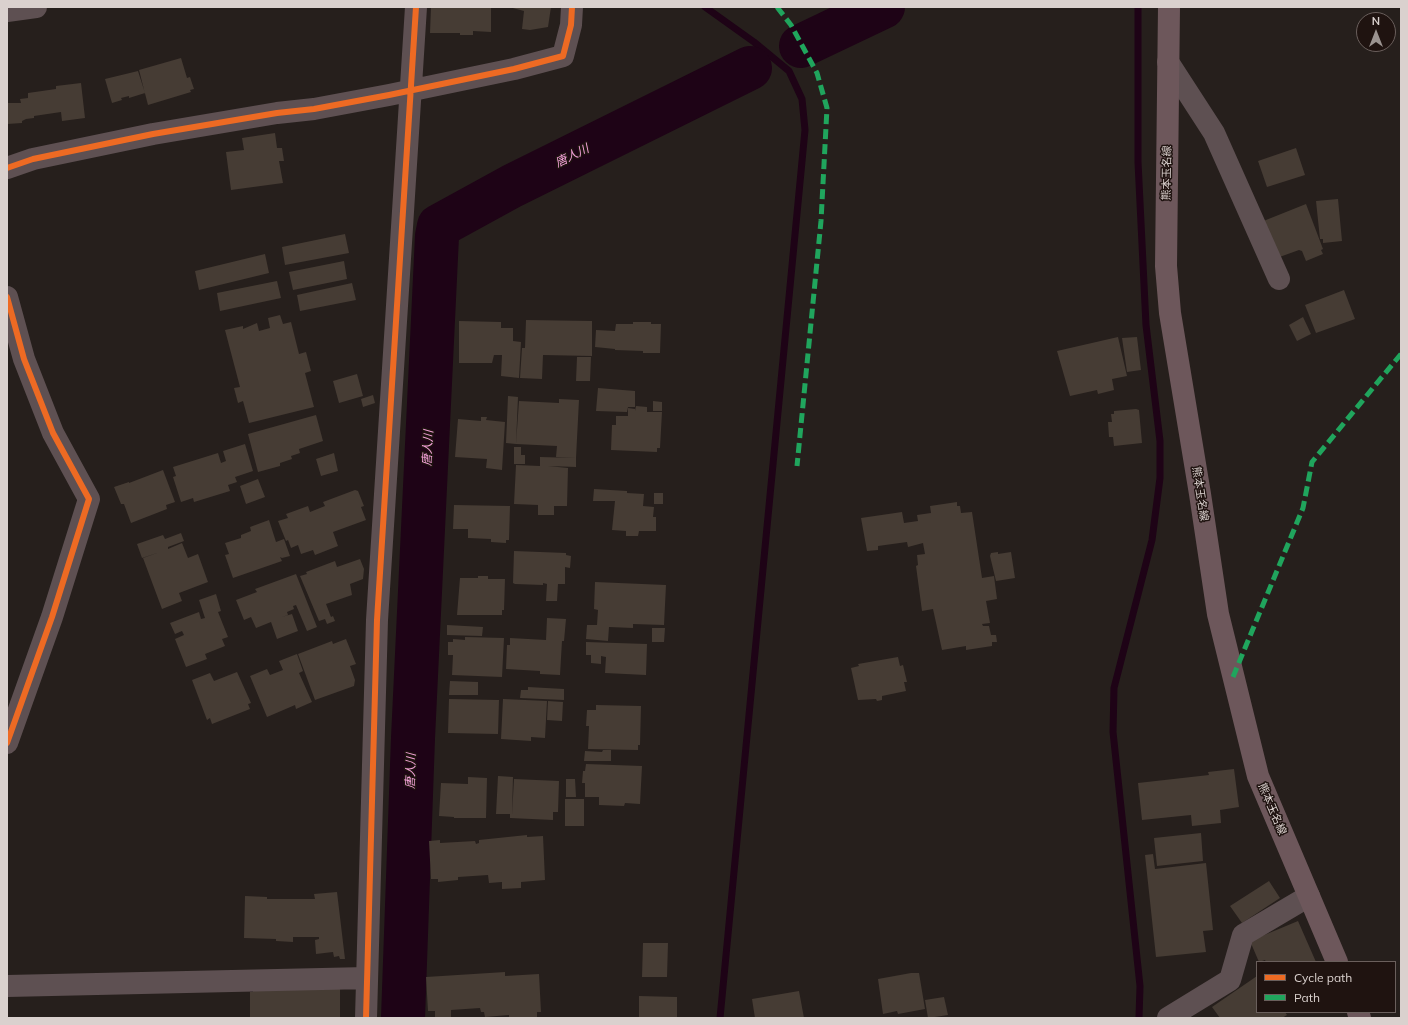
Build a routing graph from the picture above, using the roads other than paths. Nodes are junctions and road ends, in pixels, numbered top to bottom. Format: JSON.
{"nodes":[{"id":1,"x":36,"y":7,"type":"edge"},
{"id":2,"x":416,"y":7,"type":"edge"},
{"id":3,"x":572,"y":7,"type":"edge"},
{"id":4,"x":1169,"y":7,"type":"edge"},
{"id":5,"x":7,"y":11,"type":"edge"},
{"id":6,"x":1168,"y":62,"type":"junction"},
{"id":7,"x":410,"y":90,"type":"junction"},
{"id":8,"x":7,"y":168,"type":"edge"},
{"id":9,"x":1279,"y":279,"type":"dead end"},
{"id":10,"x":7,"y":297,"type":"edge"},
{"id":11,"x":7,"y":743,"type":"edge"},
{"id":12,"x":1309,"y":896,"type":"junction"},
{"id":13,"x":1337,"y":961,"type":"edge"},
{"id":14,"x":367,"y":978,"type":"junction"},
{"id":15,"x":7,"y":986,"type":"edge"},
{"id":16,"x":366,"y":1018,"type":"edge"},
{"id":17,"x":1168,"y":1018,"type":"edge"}],
"edges":[{"from":1,"to":5,"type":"street"},
{"from":2,"to":7,"type":"street"},
{"from":3,"to":7,"type":"street"},
{"from":4,"to":6,"type":"main road","name":"熊本玉名線"},
{"from":6,"to":9,"type":"street"},
{"from":6,"to":12,"type":"main road","name":"熊本玉名線"},
{"from":7,"to":8,"type":"street"},
{"from":7,"to":14,"type":"street"},
{"from":10,"to":11,"type":"street"},
{"from":12,"to":13,"type":"main road","name":"熊本玉名線"},
{"from":12,"to":17,"type":"street"},
{"from":14,"to":15,"type":"street"},
{"from":14,"to":16,"type":"street"}]}
